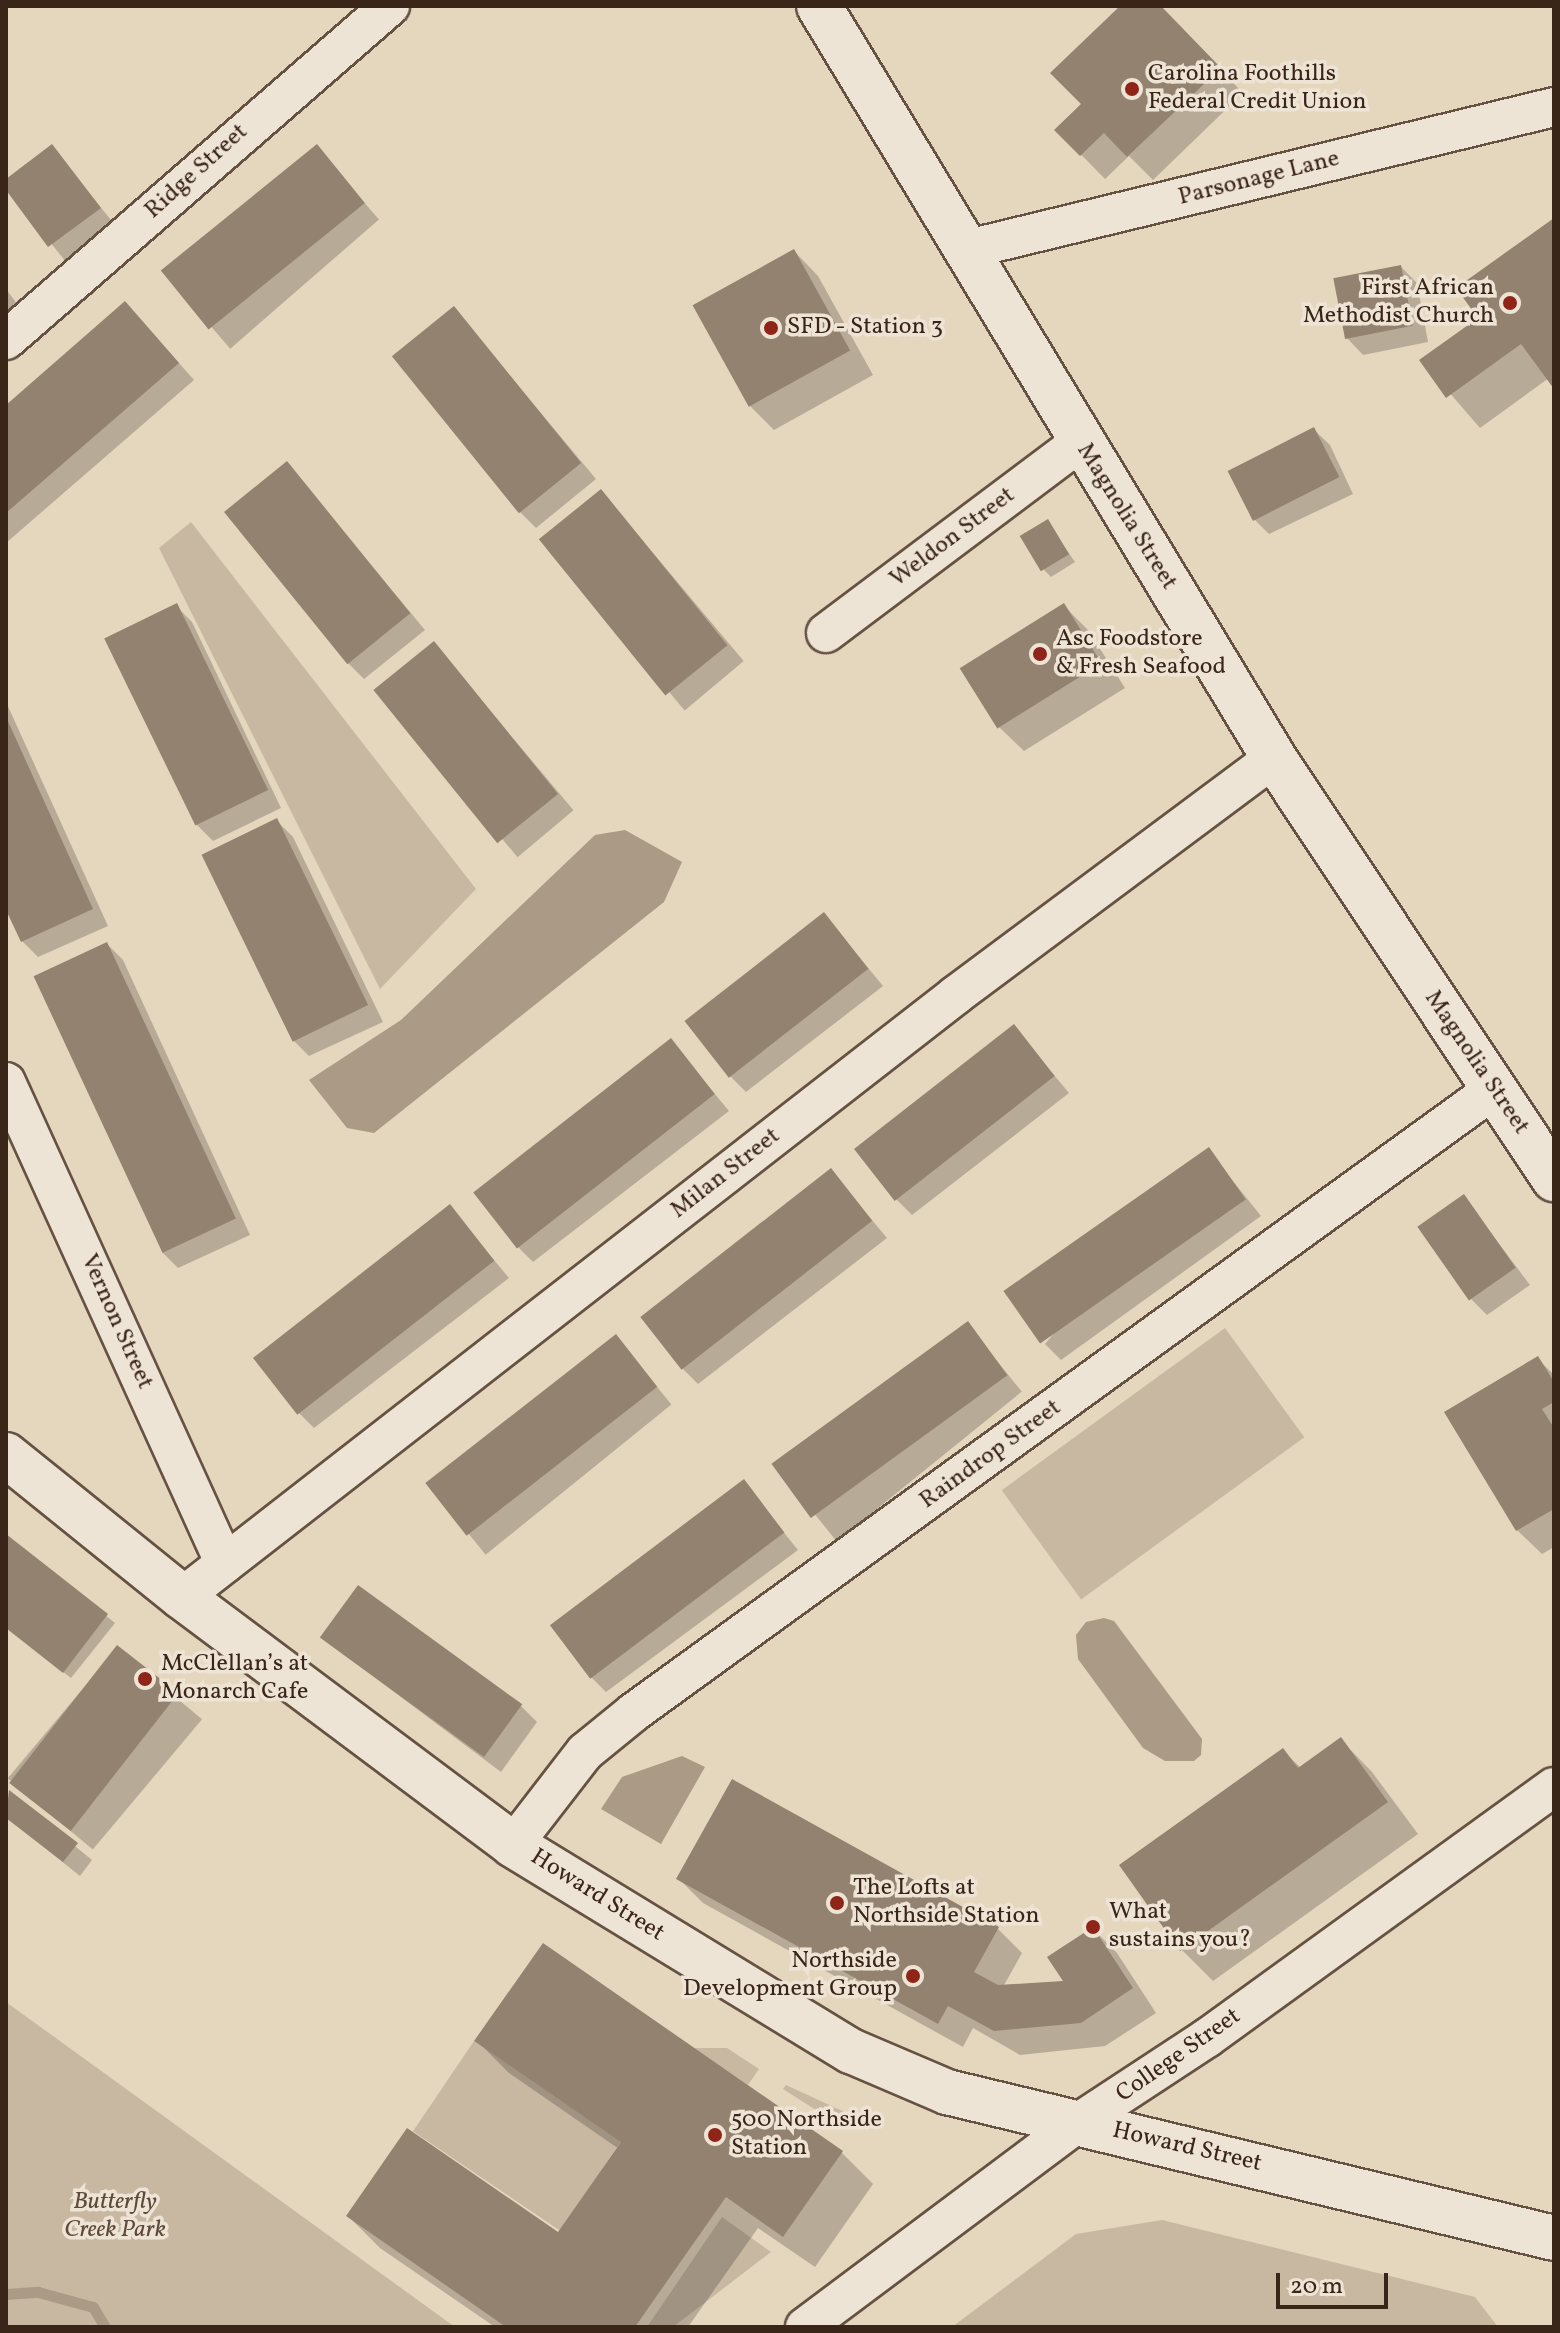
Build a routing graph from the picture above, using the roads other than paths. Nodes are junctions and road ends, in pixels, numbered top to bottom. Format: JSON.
{"nodes":[{"id":1,"x":390,"y":6,"type":"edge"},
{"id":2,"x":819,"y":6,"type":"edge"},
{"id":3,"x":1554,"y":107,"type":"edge"},
{"id":4,"x":964,"y":250,"type":"junction"},
{"id":5,"x":6,"y":340,"type":"edge"},
{"id":6,"x":1080,"y":442,"type":"junction"},
{"id":7,"x":826,"y":633,"type":"dead end"},
{"id":8,"x":1274,"y":758,"type":"junction"},
{"id":9,"x":6,"y":1082,"type":"edge"},
{"id":10,"x":1493,"y":1090,"type":"junction"},
{"id":11,"x":1554,"y":1179,"type":"edge"},
{"id":12,"x":6,"y":1455,"type":"edge"},
{"id":13,"x":225,"y":1564,"type":"junction"},
{"id":14,"x":182,"y":1597,"type":"junction"},
{"id":15,"x":1554,"y":1787,"type":"edge"},
{"id":16,"x":513,"y":1845,"type":"junction"},
{"id":17,"x":1076,"y":2124,"type":"junction"},
{"id":18,"x":1554,"y":2238,"type":"edge"},
{"id":19,"x":805,"y":2327,"type":"edge"}],
"edges":[{"from":1,"to":5,"type":"street","name":"Ridge Street"},
{"from":2,"to":4,"type":"street","name":"Magnolia Street"},
{"from":3,"to":4,"type":"street","name":"Parsonage Lane"},
{"from":4,"to":6,"type":"street","name":"Magnolia Street"},
{"from":6,"to":7,"type":"street","name":"Weldon Street"},
{"from":6,"to":8,"type":"street","name":"Magnolia Street"},
{"from":8,"to":10,"type":"street","name":"Magnolia Street"},
{"from":8,"to":13,"type":"street","name":"Milan Street"},
{"from":9,"to":13,"type":"street","name":"Vernon Street"},
{"from":10,"to":11,"type":"street","name":"Magnolia Street"},
{"from":10,"to":16,"type":"street","name":"Raindrop Street"},
{"from":12,"to":14,"type":"street","name":"Howard Street"},
{"from":13,"to":14,"type":"street","name":"Milan Street"},
{"from":14,"to":16,"type":"street","name":"Howard Street"},
{"from":15,"to":17,"type":"street","name":"College Street"},
{"from":16,"to":17,"type":"street","name":"Howard Street"},
{"from":17,"to":18,"type":"street","name":"Howard Street"},
{"from":17,"to":19,"type":"street","name":"College Street"}]}
